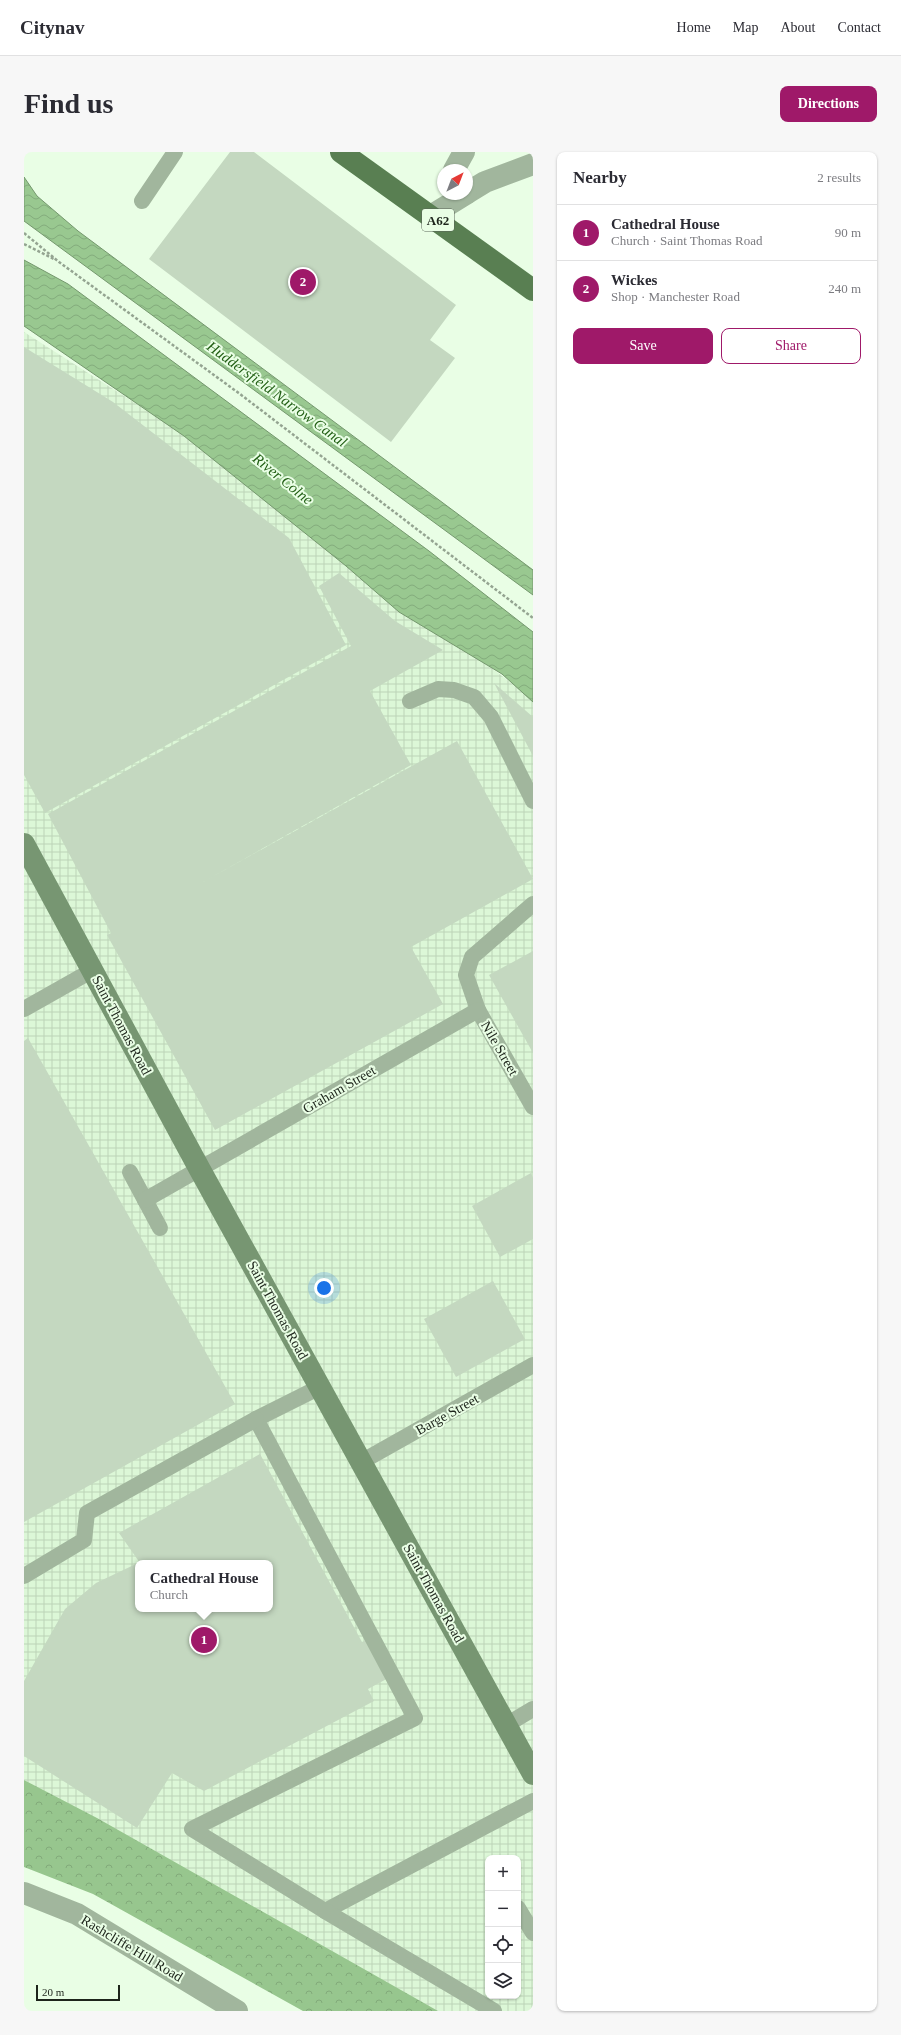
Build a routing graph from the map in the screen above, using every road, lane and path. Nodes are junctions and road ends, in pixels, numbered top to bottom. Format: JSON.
{"nodes":[{"id":1,"x":176,"y":152,"type":"edge"},
{"id":2,"x":341,"y":152,"type":"edge"},
{"id":3,"x":464,"y":152,"type":"edge"},
{"id":4,"x":457,"y":164,"type":"edge"},
{"id":5,"x":533,"y":164,"type":"edge"},
{"id":6,"x":473,"y":189,"type":"edge"},
{"id":7,"x":439,"y":200,"type":"edge"},
{"id":8,"x":457,"y":200,"type":"edge"},
{"id":9,"x":142,"y":201,"type":"dead end"},
{"id":10,"x":432,"y":216,"type":"junction"},
{"id":11,"x":24,"y":233,"type":"edge"},
{"id":12,"x":24,"y":244,"type":"edge"},
{"id":13,"x":59,"y":262,"type":"junction"},
{"id":14,"x":533,"y":290,"type":"edge"},
{"id":15,"x":533,"y":618,"type":"edge"},
{"id":16,"x":410,"y":700,"type":"dead end"},
{"id":17,"x":533,"y":801,"type":"edge"},
{"id":18,"x":24,"y":844,"type":"edge"},
{"id":19,"x":533,"y":904,"type":"edge"},
{"id":20,"x":93,"y":970,"type":"junction"},
{"id":21,"x":24,"y":1009,"type":"edge"},
{"id":22,"x":478,"y":1010,"type":"junction"},
{"id":23,"x":533,"y":1107,"type":"edge"},
{"id":24,"x":200,"y":1168,"type":"junction"},
{"id":25,"x":130,"y":1172,"type":"dead end"},
{"id":26,"x":145,"y":1200,"type":"junction"},
{"id":27,"x":160,"y":1228,"type":"dead end"},
{"id":28,"x":533,"y":1365,"type":"edge"},
{"id":29,"x":320,"y":1387,"type":"junction"},
{"id":30,"x":256,"y":1419,"type":"junction"},
{"id":31,"x":361,"y":1462,"type":"junction"},
{"id":32,"x":24,"y":1576,"type":"edge"},
{"id":33,"x":533,"y":1709,"type":"edge"},
{"id":34,"x":506,"y":1725,"type":"junction"},
{"id":35,"x":533,"y":1774,"type":"edge"},
{"id":36,"x":533,"y":1801,"type":"edge"},
{"id":37,"x":24,"y":1893,"type":"edge"},
{"id":38,"x":325,"y":1911,"type":"junction"},
{"id":39,"x":521,"y":1913,"type":"edge"},
{"id":40,"x":533,"y":1933,"type":"edge"},
{"id":41,"x":237,"y":2011,"type":"edge"},
{"id":42,"x":494,"y":2011,"type":"edge"}],
"edges":[{"from":1,"to":9,"type":"lane"},
{"from":2,"to":10,"type":"main road","number":"A62"},
{"from":3,"to":4,"type":"street"},
{"from":5,"to":6,"type":"street"},
{"from":7,"to":10,"type":"street"},
{"from":8,"to":10,"type":"street"},
{"from":10,"to":14,"type":"main road","number":"A62"},
{"from":11,"to":13,"type":"path"},
{"from":12,"to":13,"type":"path"},
{"from":13,"to":15,"type":"path"},
{"from":16,"to":17,"type":"lane"},
{"from":18,"to":20,"type":"main road","name":"Saint Thomas Road"},
{"from":19,"to":22,"type":"lane","name":"Nile Street"},
{"from":20,"to":21,"type":"lane"},
{"from":20,"to":24,"type":"main road","name":"Saint Thomas Road"},
{"from":22,"to":23,"type":"lane","name":"Nile Street"},
{"from":22,"to":24,"type":"lane","name":"Graham Street"},
{"from":24,"to":26,"type":"lane","name":"Graham Street"},
{"from":24,"to":29,"type":"main road","name":"Saint Thomas Road"},
{"from":25,"to":26,"type":"lane"},
{"from":26,"to":27,"type":"lane"},
{"from":28,"to":31,"type":"lane","name":"Barge Street"},
{"from":29,"to":30,"type":"lane"},
{"from":29,"to":31,"type":"main road","name":"Saint Thomas Road"},
{"from":30,"to":32,"type":"lane"},
{"from":30,"to":38,"type":"lane"},
{"from":31,"to":34,"type":"main road","name":"Saint Thomas Road"},
{"from":33,"to":34,"type":"lane"},
{"from":34,"to":35,"type":"main road","name":"Saint Thomas Road"},
{"from":36,"to":38,"type":"lane"},
{"from":37,"to":41,"type":"street","name":"Rashcliffe Hill Road"},
{"from":38,"to":42,"type":"lane"},
{"from":39,"to":40,"type":"lane"}]}
